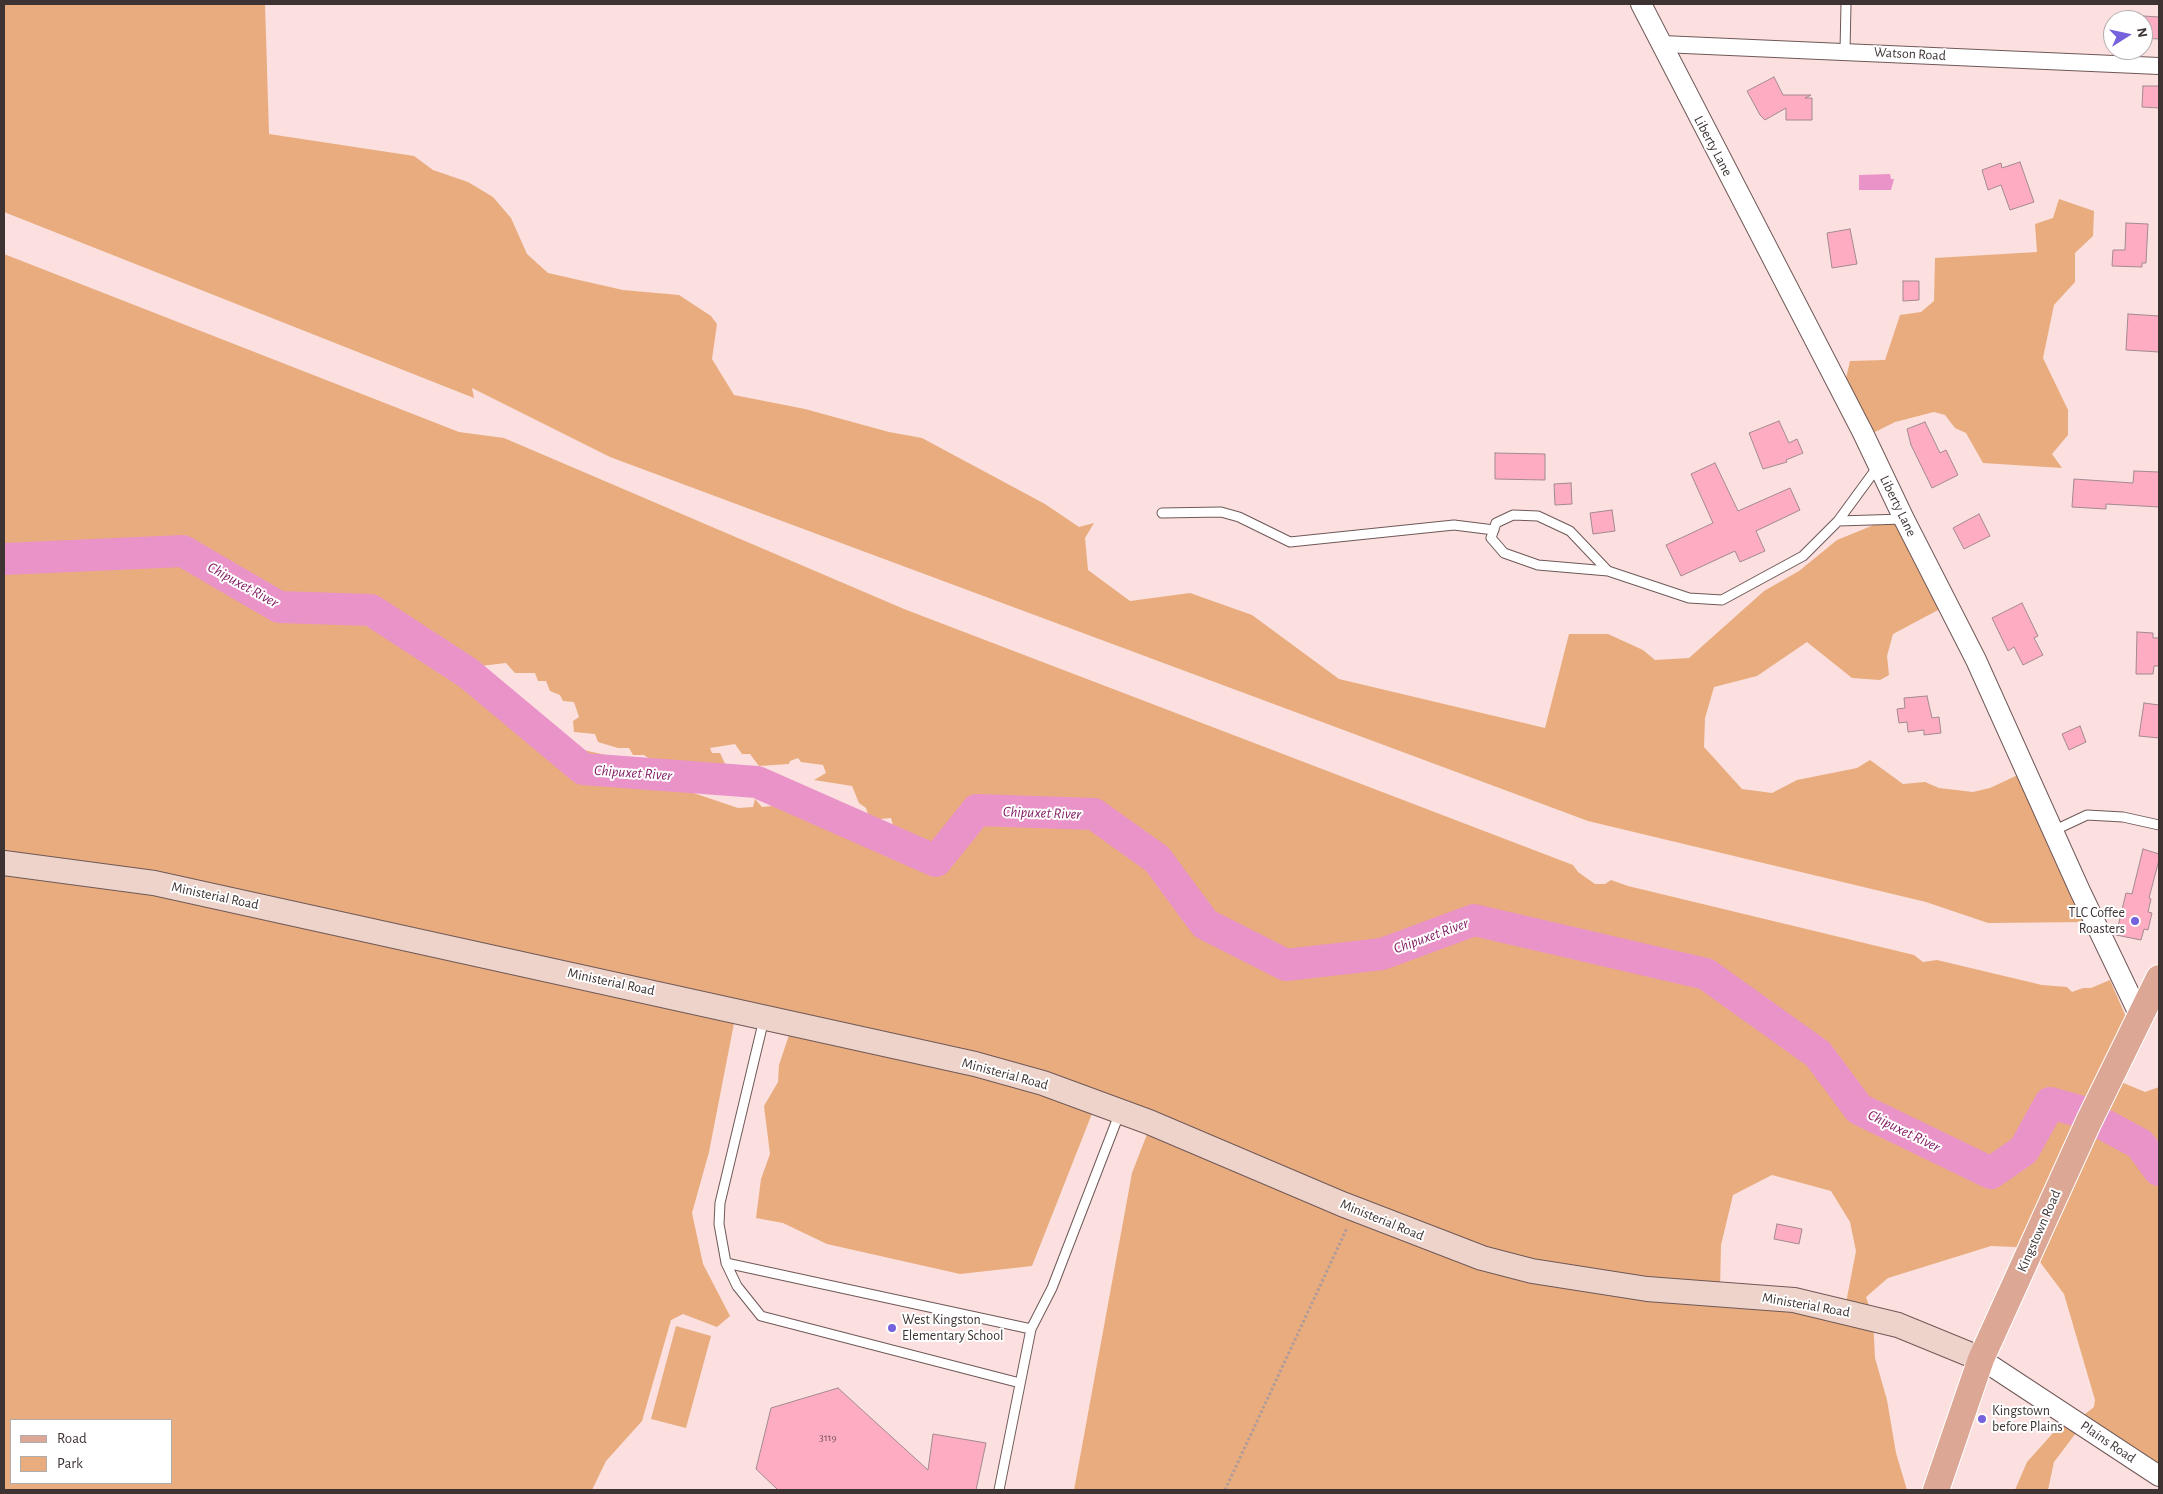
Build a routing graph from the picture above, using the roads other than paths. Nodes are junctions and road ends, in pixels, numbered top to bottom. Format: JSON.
{"nodes":[{"id":1,"x":1641,"y":4,"type":"edge"},
{"id":2,"x":1846,"y":4,"type":"edge"},
{"id":3,"x":1662,"y":44,"type":"junction"},
{"id":4,"x":1845,"y":51,"type":"junction"},
{"id":5,"x":2159,"y":66,"type":"edge"},
{"id":6,"x":1879,"y":465,"type":"junction"},
{"id":7,"x":1162,"y":513,"type":"dead end"},
{"id":8,"x":1904,"y":519,"type":"junction"},
{"id":9,"x":1838,"y":521,"type":"junction"},
{"id":10,"x":1494,"y":530,"type":"junction"},
{"id":11,"x":1608,"y":571,"type":"junction"},
{"id":12,"x":2159,"y":825,"type":"edge"},
{"id":13,"x":2053,"y":831,"type":"junction"},
{"id":14,"x":4,"y":863,"type":"edge"},
{"id":15,"x":2159,"y":978,"type":"edge"},
{"id":16,"x":764,"y":1016,"type":"junction"},
{"id":17,"x":2140,"y":1016,"type":"junction"},
{"id":18,"x":1120,"y":1112,"type":"junction"},
{"id":19,"x":726,"y":1263,"type":"junction"},
{"id":20,"x":1031,"y":1329,"type":"junction"},
{"id":21,"x":1981,"y":1359,"type":"junction"},
{"id":22,"x":1020,"y":1383,"type":"junction"},
{"id":23,"x":2159,"y":1476,"type":"edge"},
{"id":24,"x":999,"y":1490,"type":"edge"},
{"id":25,"x":1936,"y":1490,"type":"edge"}],
"edges":[{"from":1,"to":3,"type":"street","name":"Liberty Lane"},
{"from":2,"to":4,"type":"lane"},
{"from":3,"to":4,"type":"street","name":"Watson Road"},
{"from":3,"to":6,"type":"street","name":"Liberty Lane"},
{"from":4,"to":5,"type":"street","name":"Watson Road"},
{"from":6,"to":8,"type":"street","name":"Liberty Lane"},
{"from":6,"to":9,"type":"lane"},
{"from":7,"to":10,"type":"lane"},
{"from":8,"to":9,"type":"lane"},
{"from":8,"to":13,"type":"street","name":"Liberty Lane"},
{"from":9,"to":11,"type":"lane"},
{"from":10,"to":11,"type":"lane"},
{"from":10,"to":11,"type":"lane"},
{"from":12,"to":13,"type":"lane"},
{"from":13,"to":17,"type":"street","name":"Liberty Lane"},
{"from":14,"to":16,"type":"main road","name":"Ministerial Road"},
{"from":15,"to":17,"type":"main road","name":"Kingstown Road"},
{"from":16,"to":18,"type":"main road","name":"Ministerial Road"},
{"from":16,"to":19,"type":"lane"},
{"from":17,"to":21,"type":"main road","name":"Kingstown Road"},
{"from":18,"to":20,"type":"lane"},
{"from":18,"to":21,"type":"main road","name":"Ministerial Road"},
{"from":19,"to":20,"type":"lane"},
{"from":19,"to":22,"type":"lane"},
{"from":20,"to":22,"type":"lane"},
{"from":21,"to":23,"type":"street","name":"Plains Road"},
{"from":21,"to":25,"type":"main road","name":"Kingstown Road"},
{"from":22,"to":24,"type":"lane"}]}
